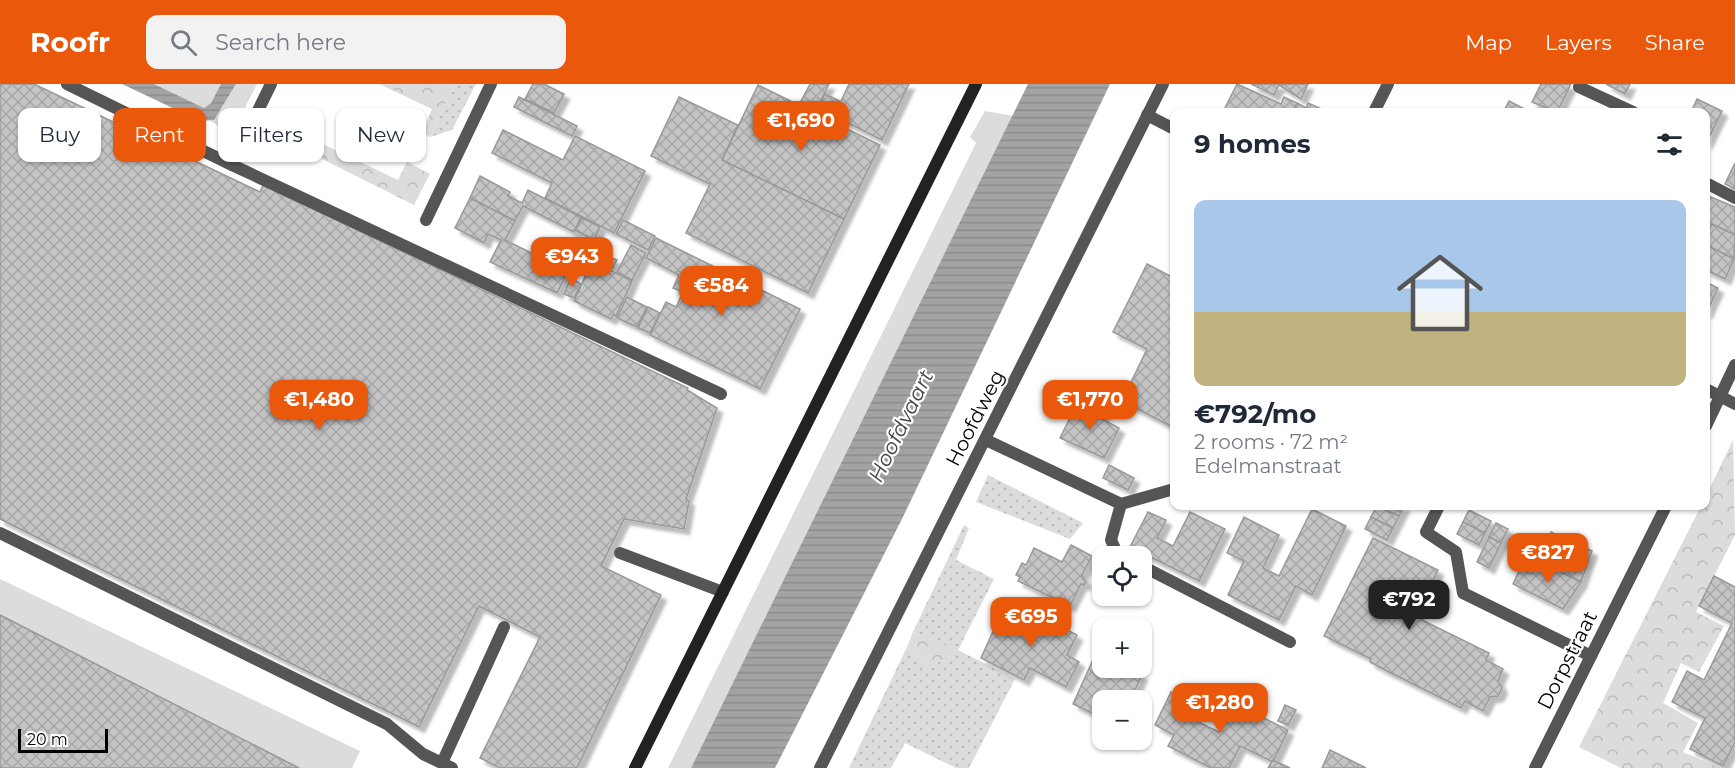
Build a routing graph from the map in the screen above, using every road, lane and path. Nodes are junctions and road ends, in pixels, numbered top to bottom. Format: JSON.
{"nodes":[{"id":1,"x":67,"y":84,"type":"edge"},
{"id":2,"x":271,"y":84,"type":"edge"},
{"id":3,"x":491,"y":84,"type":"edge"},
{"id":4,"x":976,"y":84,"type":"edge"},
{"id":5,"x":1163,"y":84,"type":"edge"},
{"id":6,"x":1388,"y":84,"type":"edge"},
{"id":7,"x":1579,"y":87,"type":"dead end"},
{"id":8,"x":1376,"y":108,"type":"edge"},
{"id":9,"x":1624,"y":108,"type":"edge"},
{"id":10,"x":1147,"y":115,"type":"junction"},
{"id":11,"x":1170,"y":127,"type":"edge"},
{"id":12,"x":232,"y":165,"type":"junction"},
{"id":13,"x":1710,"y":185,"type":"edge"},
{"id":14,"x":1735,"y":198,"type":"edge"},
{"id":15,"x":426,"y":220,"type":"dead end"},
{"id":16,"x":1735,"y":365,"type":"edge"},
{"id":17,"x":1710,"y":392,"type":"edge"},
{"id":18,"x":721,"y":394,"type":"dead end"},
{"id":19,"x":1720,"y":397,"type":"junction"},
{"id":20,"x":1735,"y":404,"type":"edge"},
{"id":21,"x":1710,"y":418,"type":"edge"},
{"id":22,"x":986,"y":440,"type":"junction"},
{"id":23,"x":1170,"y":490,"type":"edge"},
{"id":24,"x":1121,"y":504,"type":"junction"},
{"id":25,"x":1437,"y":510,"type":"edge"},
{"id":26,"x":1664,"y":510,"type":"edge"},
{"id":27,"x":0,"y":533,"type":"edge"},
{"id":28,"x":1114,"y":546,"type":"edge"},
{"id":29,"x":620,"y":553,"type":"dead end"},
{"id":30,"x":1152,"y":571,"type":"edge"},
{"id":31,"x":723,"y":592,"type":"junction"},
{"id":32,"x":504,"y":627,"type":"dead end"},
{"id":33,"x":1290,"y":642,"type":"dead end"},
{"id":34,"x":1591,"y":656,"type":"junction"},
{"id":35,"x":447,"y":765,"type":"edge"},
{"id":36,"x":635,"y":768,"type":"edge"},
{"id":37,"x":820,"y":768,"type":"edge"},
{"id":38,"x":1535,"y":768,"type":"edge"}],
"edges":[{"from":1,"to":12,"type":"street"},
{"from":2,"to":12,"type":"street"},
{"from":3,"to":15,"type":"street"},
{"from":4,"to":31,"type":"street"},
{"from":5,"to":10,"type":"street","name":"Hoofdweg"},
{"from":6,"to":8,"type":"street"},
{"from":7,"to":9,"type":"street"},
{"from":10,"to":11,"type":"street"},
{"from":10,"to":22,"type":"street","name":"Hoofdweg"},
{"from":12,"to":18,"type":"street"},
{"from":13,"to":14,"type":"street"},
{"from":16,"to":19,"type":"street"},
{"from":17,"to":19,"type":"street"},
{"from":19,"to":20,"type":"street"},
{"from":19,"to":21,"type":"street"},
{"from":22,"to":24,"type":"street"},
{"from":22,"to":37,"type":"street","name":"Hoofdweg"},
{"from":23,"to":24,"type":"street"},
{"from":24,"to":28,"type":"street"},
{"from":25,"to":34,"type":"street"},
{"from":26,"to":34,"type":"street","name":"Dorpstraat"},
{"from":27,"to":35,"type":"street"},
{"from":29,"to":31,"type":"street"},
{"from":30,"to":33,"type":"street"},
{"from":31,"to":36,"type":"street"},
{"from":32,"to":35,"type":"street"},
{"from":34,"to":38,"type":"street","name":"Dorpstraat"}]}
